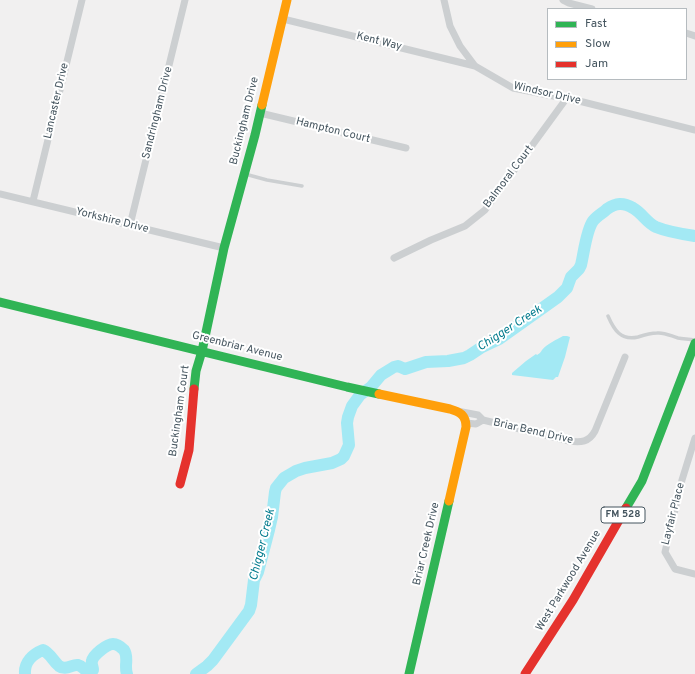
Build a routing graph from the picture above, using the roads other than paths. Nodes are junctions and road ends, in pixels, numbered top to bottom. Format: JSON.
{"nodes":[{"id":1,"x":82,"y":0,"type":"edge"},
{"id":2,"x":185,"y":0,"type":"edge"},
{"id":3,"x":287,"y":0,"type":"edge"},
{"id":4,"x":444,"y":0,"type":"edge"},
{"id":5,"x":563,"y":0,"type":"edge"},
{"id":6,"x":588,"y":8,"type":"edge"},
{"id":7,"x":282,"y":19,"type":"junction"},
{"id":8,"x":475,"y":66,"type":"junction"},
{"id":9,"x":566,"y":99,"type":"junction"},
{"id":10,"x":260,"y":113,"type":"junction"},
{"id":11,"x":695,"y":130,"type":"edge"},
{"id":12,"x":406,"y":148,"type":"dead end"},
{"id":13,"x":244,"y":173,"type":"junction"},
{"id":14,"x":302,"y":186,"type":"dead end"},
{"id":15,"x":0,"y":194,"type":"edge"},
{"id":16,"x":33,"y":201,"type":"junction"},
{"id":17,"x":130,"y":225,"type":"junction"},
{"id":18,"x":224,"y":248,"type":"junction"},
{"id":19,"x":394,"y":258,"type":"dead end"},
{"id":20,"x":0,"y":302,"type":"edge"},
{"id":21,"x":608,"y":316,"type":"dead end"},
{"id":22,"x":695,"y":340,"type":"edge"},
{"id":23,"x":695,"y":343,"type":"edge"},
{"id":24,"x":202,"y":351,"type":"junction"},
{"id":25,"x":693,"y":354,"type":"edge"},
{"id":26,"x":625,"y":357,"type":"dead end"},
{"id":27,"x":454,"y":410,"type":"junction"},
{"id":28,"x":483,"y":420,"type":"junction"},
{"id":29,"x":466,"y":421,"type":"junction"},
{"id":30,"x":695,"y":438,"type":"edge"},
{"id":31,"x":180,"y":484,"type":"dead end"},
{"id":32,"x":695,"y":574,"type":"edge"},
{"id":33,"x":529,"y":672,"type":"edge"},
{"id":34,"x":409,"y":674,"type":"edge"}],
"edges":[{"from":1,"to":16,"type":"street","name":"Lancaster Drive"},
{"from":2,"to":17,"type":"street","name":"Sandringham Drive"},
{"from":3,"to":7,"type":"street","name":"Buckingham Drive"},
{"from":4,"to":8,"type":"street","name":"Windsor Drive"},
{"from":5,"to":6,"type":"street"},
{"from":7,"to":8,"type":"street","name":"Kent Way"},
{"from":7,"to":10,"type":"street","name":"Buckingham Drive"},
{"from":8,"to":9,"type":"street","name":"Windsor Drive"},
{"from":9,"to":11,"type":"street","name":"Windsor Drive"},
{"from":9,"to":19,"type":"street","name":"Balmoral Court"},
{"from":10,"to":12,"type":"street","name":"Hampton Court"},
{"from":10,"to":13,"type":"street","name":"Buckingham Drive"},
{"from":13,"to":14,"type":"lane"},
{"from":13,"to":18,"type":"street","name":"Buckingham Drive"},
{"from":15,"to":16,"type":"street","name":"Yorkshire Drive"},
{"from":16,"to":17,"type":"street","name":"Yorkshire Drive"},
{"from":17,"to":18,"type":"street","name":"Yorkshire Drive"},
{"from":18,"to":24,"type":"street","name":"Buckingham Court"},
{"from":20,"to":24,"type":"street","name":"Greenbriar Avenue"},
{"from":21,"to":22,"type":"lane"},
{"from":23,"to":25,"type":"street","name":"West Parkwood Avenue","number":"FM 528"},
{"from":24,"to":27,"type":"street","name":"Greenbriar Avenue"},
{"from":24,"to":31,"type":"street","name":"Buckingham Court"},
{"from":25,"to":33,"type":"street","name":"West Parkwood Avenue","number":"FM 528"},
{"from":26,"to":28,"type":"street","name":"Briar Bend Drive"},
{"from":27,"to":28,"type":"street","name":"Briar Bend Drive"},
{"from":27,"to":29,"type":"street","name":"Greenbriar Avenue"},
{"from":28,"to":29,"type":"street","name":"Briar Bend Drive"},
{"from":29,"to":34,"type":"street","name":"Briar Creek Drive"},
{"from":30,"to":32,"type":"street","name":"Layfair Place"}]}
